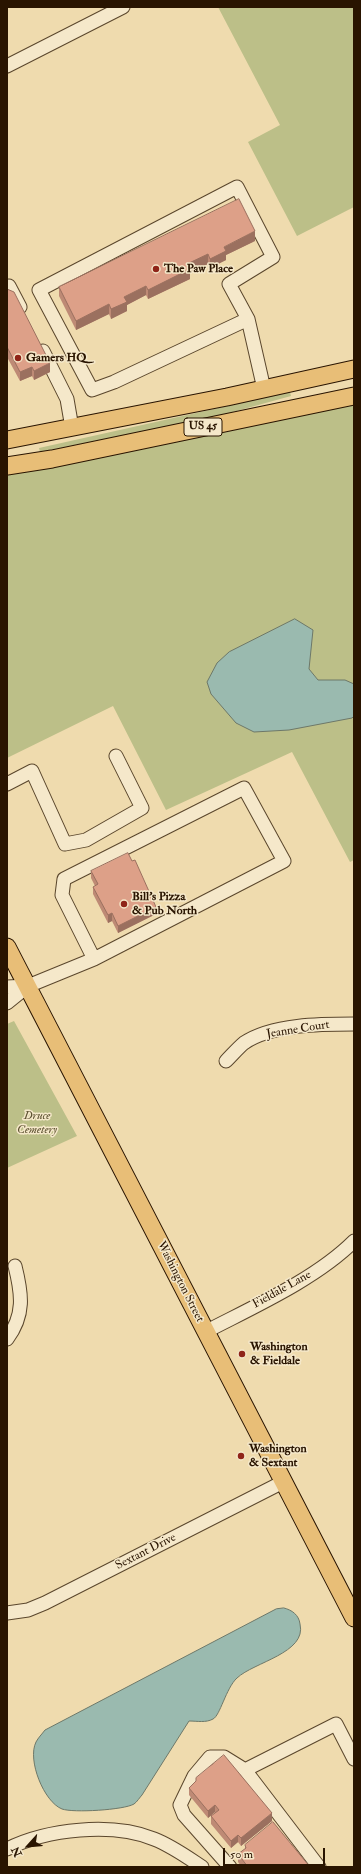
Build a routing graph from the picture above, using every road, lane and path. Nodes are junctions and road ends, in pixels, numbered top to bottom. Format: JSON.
{"nodes":[{"id":1,"x":123,"y":7,"type":"edge"},
{"id":2,"x":7,"y":66,"type":"edge"},
{"id":3,"x":7,"y":287,"type":"edge"},
{"id":4,"x":248,"y":319,"type":"junction"},
{"id":5,"x":27,"y":321,"type":"edge"},
{"id":6,"x":38,"y":342,"type":"edge"},
{"id":7,"x":354,"y":369,"type":"edge"},
{"id":8,"x":264,"y":389,"type":"junction"},
{"id":9,"x":354,"y":396,"type":"edge"},
{"id":10,"x":72,"y":428,"type":"junction"},
{"id":11,"x":7,"y":440,"type":"edge"},
{"id":12,"x":7,"y":466,"type":"edge"},
{"id":13,"x":116,"y":756,"type":"dead end"},
{"id":14,"x":7,"y":784,"type":"edge"},
{"id":15,"x":7,"y":947,"type":"edge"},
{"id":16,"x":94,"y":959,"type":"junction"},
{"id":17,"x":28,"y":986,"type":"junction"},
{"id":18,"x":7,"y":987,"type":"edge"},
{"id":19,"x":7,"y":1002,"type":"edge"},
{"id":20,"x":354,"y":1024,"type":"edge"},
{"id":21,"x":226,"y":1061,"type":"dead end"},
{"id":22,"x":354,"y":1241,"type":"edge"},
{"id":23,"x":15,"y":1266,"type":"dead end"},
{"id":24,"x":205,"y":1332,"type":"junction"},
{"id":25,"x":7,"y":1339,"type":"edge"},
{"id":26,"x":283,"y":1482,"type":"junction"},
{"id":27,"x":7,"y":1612,"type":"edge"},
{"id":28,"x":354,"y":1618,"type":"edge"},
{"id":29,"x":354,"y":1760,"type":"edge"},
{"id":30,"x":245,"y":1770,"type":"junction"},
{"id":31,"x":7,"y":1849,"type":"edge"},
{"id":32,"x":219,"y":1854,"type":"junction"},
{"id":33,"x":199,"y":1866,"type":"edge"},
{"id":34,"x":230,"y":1867,"type":"edge"},
{"id":35,"x":319,"y":1867,"type":"edge"}],
"edges":[{"from":1,"to":2,"type":"street"},
{"from":3,"to":5,"type":"street"},
{"from":4,"to":4,"type":"street"},
{"from":4,"to":8,"type":"street"},
{"from":6,"to":10,"type":"street"},
{"from":7,"to":8,"type":"main road","number":"US 45"},
{"from":8,"to":10,"type":"main road","number":"US 45"},
{"from":9,"to":12,"type":"main road","number":"US 45"},
{"from":10,"to":11,"type":"main road","number":"US 45"},
{"from":13,"to":14,"type":"street"},
{"from":15,"to":17,"type":"main road","name":"Washington Street"},
{"from":16,"to":16,"type":"street"},
{"from":16,"to":17,"type":"street"},
{"from":17,"to":18,"type":"street"},
{"from":17,"to":19,"type":"street"},
{"from":17,"to":24,"type":"main road","name":"Washington Street"},
{"from":20,"to":21,"type":"street","name":"Jeanne Court"},
{"from":22,"to":24,"type":"street","name":"Fieldale Lane"},
{"from":23,"to":25,"type":"street"},
{"from":24,"to":26,"type":"main road","name":"Washington Street"},
{"from":26,"to":27,"type":"street","name":"Sextant Drive"},
{"from":26,"to":28,"type":"main road","name":"Washington Street"},
{"from":29,"to":30,"type":"street"},
{"from":30,"to":32,"type":"street"},
{"from":30,"to":35,"type":"street"},
{"from":31,"to":33,"type":"street"},
{"from":32,"to":33,"type":"street"},
{"from":32,"to":34,"type":"street"}]}
